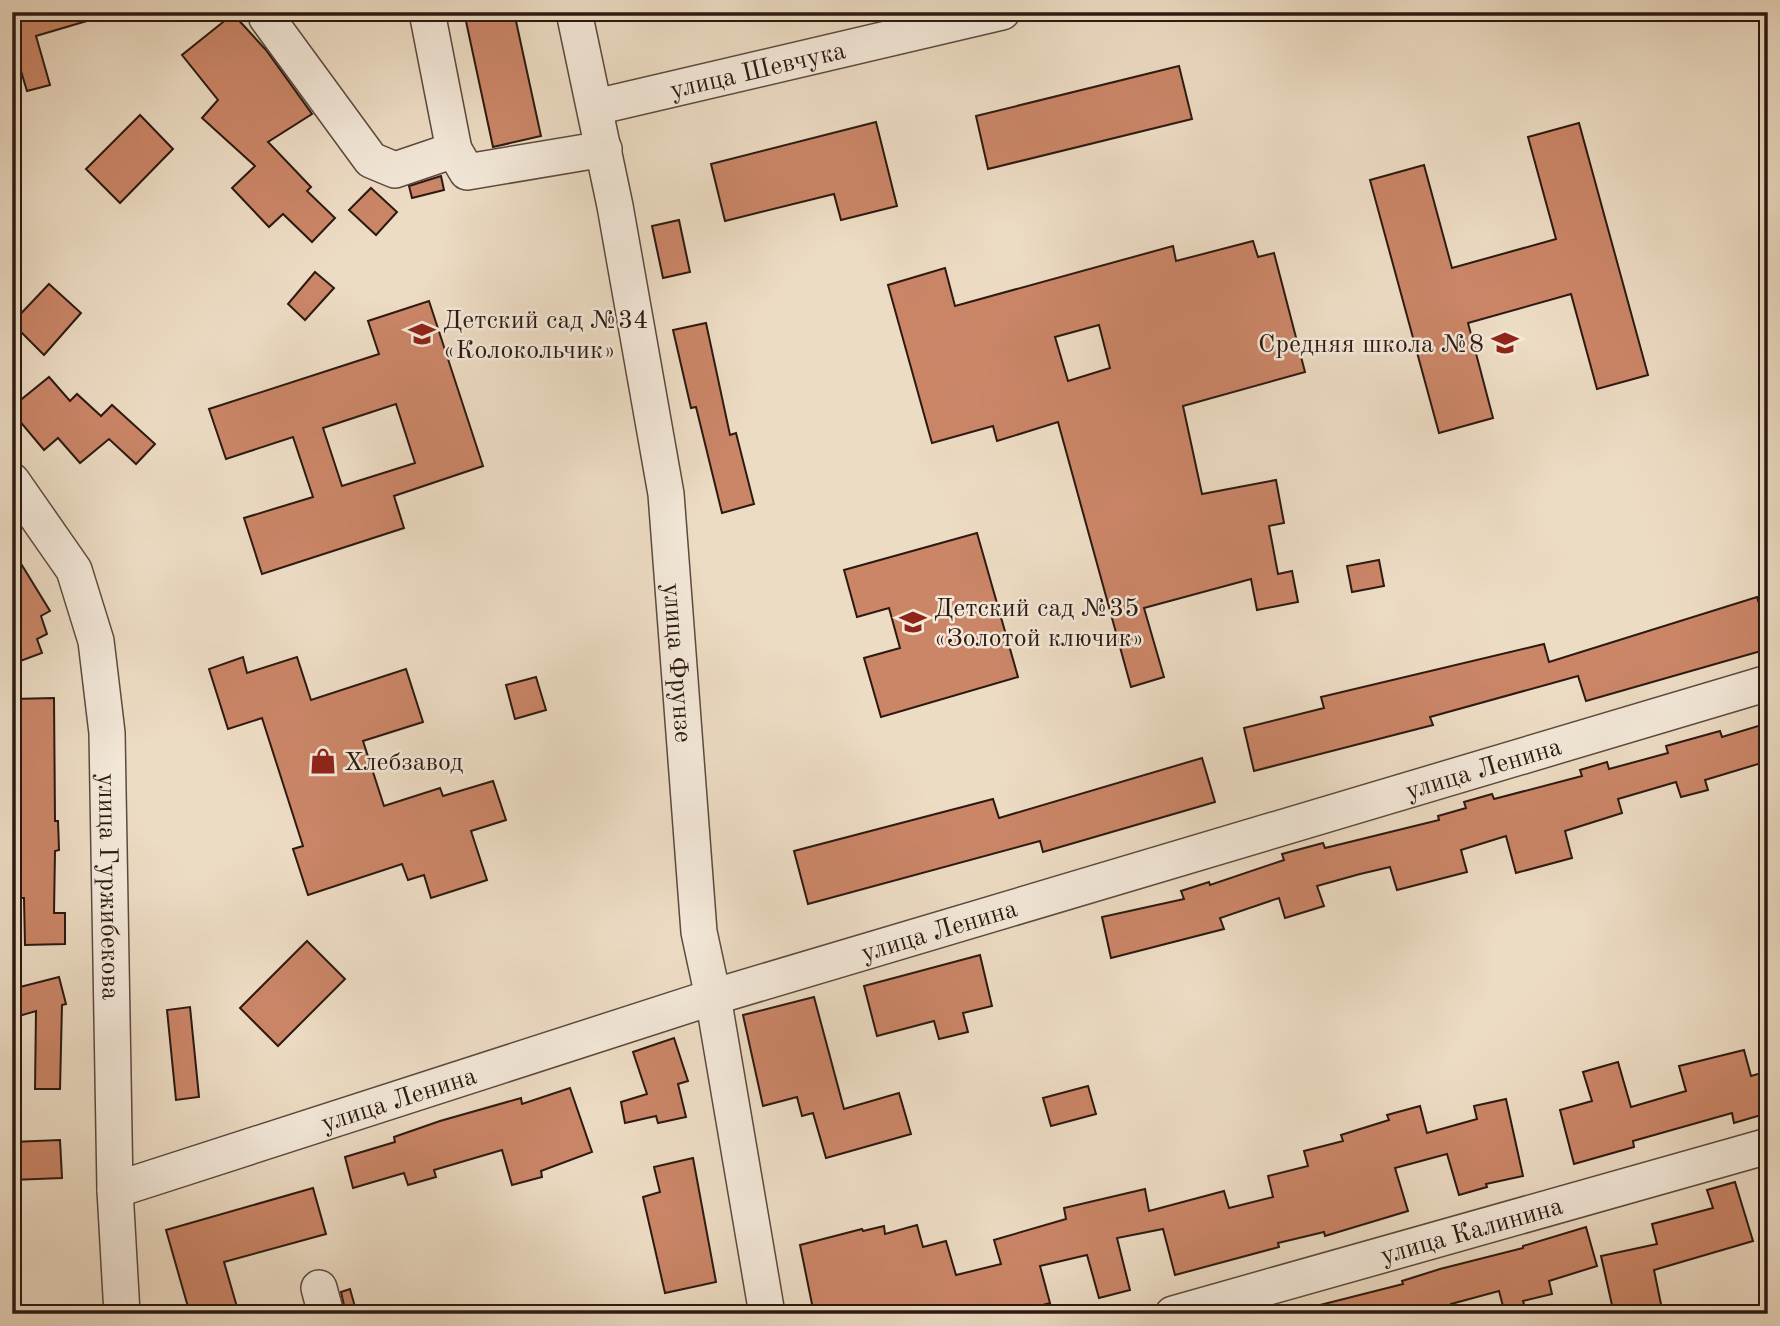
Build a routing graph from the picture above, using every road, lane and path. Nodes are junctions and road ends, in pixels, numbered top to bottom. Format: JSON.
{"nodes":[{"id":1,"x":274,"y":12,"type":"edge"},
{"id":2,"x":427,"y":12,"type":"edge"},
{"id":3,"x":574,"y":12,"type":"edge"},
{"id":4,"x":1002,"y":12,"type":"edge"},
{"id":5,"x":596,"y":107,"type":"junction"},
{"id":6,"x":604,"y":149,"type":"junction"},
{"id":7,"x":454,"y":150,"type":"junction"},
{"id":8,"x":12,"y":481,"type":"edge"},
{"id":9,"x":1768,"y":683,"type":"edge"},
{"id":10,"x":713,"y":997,"type":"junction"},
{"id":11,"x":1768,"y":1146,"type":"edge"},
{"id":12,"x":115,"y":1190,"type":"junction"},
{"id":13,"x":122,"y":1314,"type":"edge"},
{"id":14,"x":767,"y":1314,"type":"edge"},
{"id":15,"x":1173,"y":1314,"type":"edge"}],
"edges":[{"from":1,"to":7,"type":"street"},
{"from":2,"to":7,"type":"street"},
{"from":3,"to":5,"type":"street","name":"улица Фрунзе"},
{"from":4,"to":5,"type":"street","name":"улица Шевчука"},
{"from":5,"to":6,"type":"street","name":"улица Фрунзе"},
{"from":6,"to":7,"type":"street"},
{"from":6,"to":10,"type":"street","name":"улица Фрунзе"},
{"from":8,"to":12,"type":"street","name":"улица Гуржибекова"},
{"from":9,"to":10,"type":"street","name":"улица Ленина"},
{"from":10,"to":12,"type":"street","name":"улица Ленина"},
{"from":10,"to":14,"type":"street","name":"улица Фрунзе"},
{"from":11,"to":15,"type":"street","name":"улица Калинина"},
{"from":12,"to":13,"type":"street","name":"улица Гуржибекова"}]}
